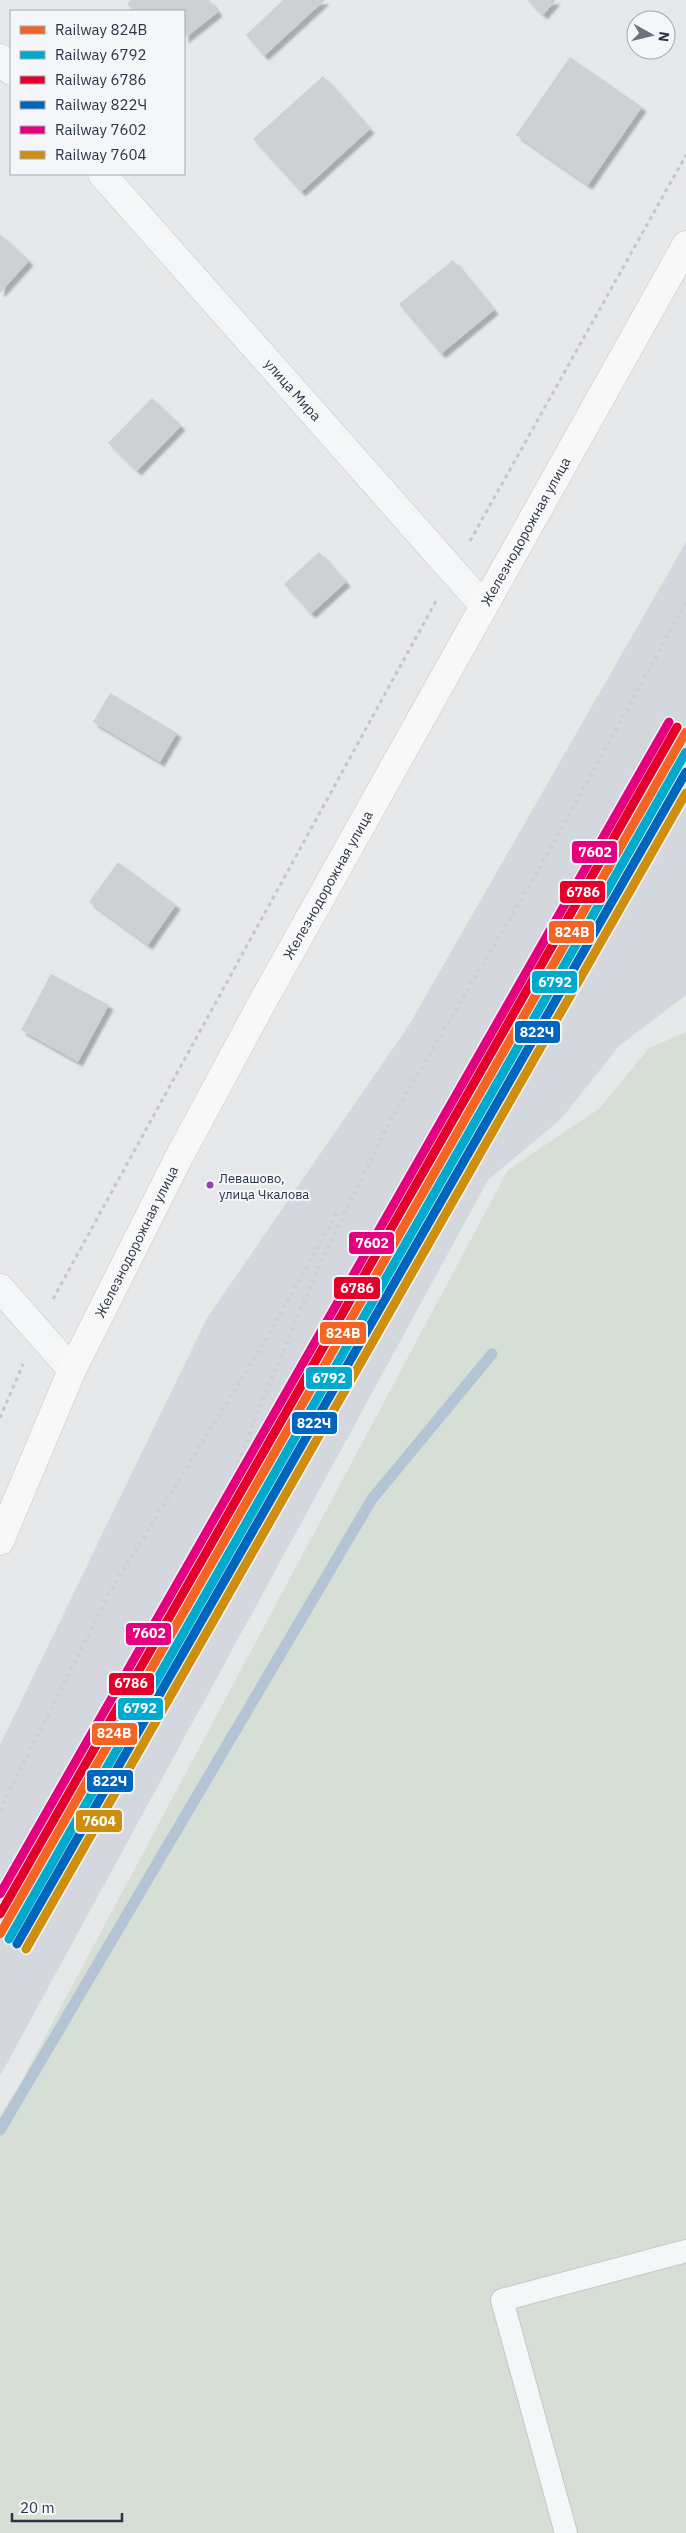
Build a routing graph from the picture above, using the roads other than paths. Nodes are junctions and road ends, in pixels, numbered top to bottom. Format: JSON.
{"nodes":[{"id":1,"x":0,"y":58,"type":"edge"},
{"id":2,"x":10,"y":70,"type":"edge"},
{"id":3,"x":103,"y":175,"type":"edge"},
{"id":4,"x":686,"y":245,"type":"edge"},
{"id":5,"x":483,"y":605,"type":"junction"},
{"id":6,"x":0,"y":1288,"type":"edge"},
{"id":7,"x":72,"y":1370,"type":"junction"},
{"id":8,"x":0,"y":1541,"type":"edge"},
{"id":9,"x":686,"y":2252,"type":"edge"},
{"id":10,"x":566,"y":2533,"type":"edge"}],
"edges":[{"from":1,"to":2,"type":"street"},
{"from":3,"to":5,"type":"street","name":"улица Мира"},
{"from":4,"to":5,"type":"street","name":"Железнодорожная улица"},
{"from":5,"to":7,"type":"street","name":"Железнодорожная улица"},
{"from":6,"to":7,"type":"street"},
{"from":7,"to":8,"type":"street","name":"Железнодорожная улица"},
{"from":9,"to":10,"type":"lane"}]}
